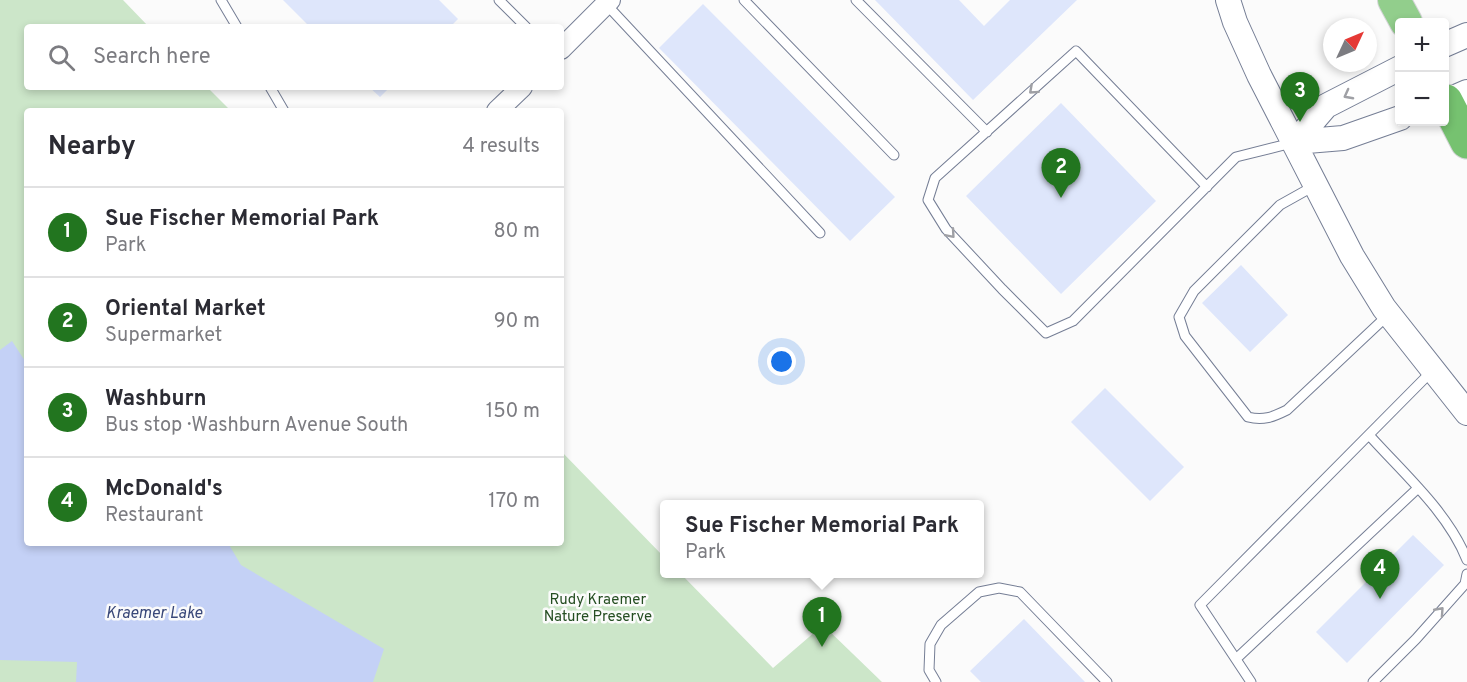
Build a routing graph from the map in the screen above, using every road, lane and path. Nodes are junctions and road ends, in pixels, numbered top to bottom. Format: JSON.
{"nodes":[{"id":1,"x":220,"y":0,"type":"edge"},
{"id":2,"x":499,"y":0,"type":"edge"},
{"id":3,"x":744,"y":0,"type":"edge"},
{"id":4,"x":856,"y":0,"type":"edge"},
{"id":5,"x":1228,"y":0,"type":"edge"},
{"id":6,"x":1395,"y":0,"type":"edge"},
{"id":7,"x":606,"y":1,"type":"edge"},
{"id":8,"x":1404,"y":18,"type":"edge"},
{"id":9,"x":235,"y":24,"type":"edge"},
{"id":10,"x":523,"y":24,"type":"edge"},
{"id":11,"x":1467,"y":35,"type":"edge"},
{"id":12,"x":1449,"y":43,"type":"edge"},
{"id":13,"x":564,"y":45,"type":"edge"},
{"id":14,"x":1395,"y":71,"type":"edge"},
{"id":15,"x":272,"y":90,"type":"edge"},
{"id":16,"x":519,"y":90,"type":"edge"},
{"id":17,"x":1451,"y":98,"type":"edge"},
{"id":18,"x":282,"y":108,"type":"edge"},
{"id":19,"x":500,"y":108,"type":"edge"},
{"id":20,"x":1395,"y":120,"type":"edge"},
{"id":21,"x":987,"y":132,"type":"junction"},
{"id":22,"x":1295,"y":142,"type":"junction"},
{"id":23,"x":1467,"y":142,"type":"edge"},
{"id":24,"x":894,"y":155,"type":"dead end"},
{"id":25,"x":1316,"y":185,"type":"junction"},
{"id":26,"x":1207,"y":187,"type":"junction"},
{"id":27,"x":820,"y":233,"type":"dead end"},
{"id":28,"x":1389,"y":314,"type":"junction"},
{"id":29,"x":1433,"y":370,"type":"junction"},
{"id":30,"x":1467,"y":413,"type":"edge"},
{"id":31,"x":1369,"y":435,"type":"junction"},
{"id":32,"x":1417,"y":489,"type":"junction"},
{"id":33,"x":1467,"y":560,"type":"edge"},
{"id":34,"x":1466,"y":579,"type":"edge"},
{"id":35,"x":1236,"y":659,"type":"junction"},
{"id":36,"x":936,"y":682,"type":"edge"},
{"id":37,"x":1107,"y":682,"type":"edge"},
{"id":38,"x":1251,"y":682,"type":"edge"},
{"id":39,"x":1373,"y":682,"type":"edge"}],
"edges":[{"from":1,"to":9,"type":"lane"},
{"from":2,"to":10,"type":"lane"},
{"from":3,"to":24,"type":"lane"},
{"from":4,"to":21,"type":"lane"},
{"from":5,"to":22,"type":"street"},
{"from":6,"to":8,"type":"highway"},
{"from":7,"to":13,"type":"street"},
{"from":7,"to":27,"type":"lane"},
{"from":11,"to":12,"type":"street"},
{"from":14,"to":22,"type":"street","one_way":true},
{"from":15,"to":18,"type":"lane"},
{"from":16,"to":19,"type":"street"},
{"from":17,"to":23,"type":"highway"},
{"from":20,"to":22,"type":"street"},
{"from":26,"to":21,"type":"lane","one_way":true},
{"from":21,"to":26,"type":"lane","one_way":true},
{"from":22,"to":25,"type":"street"},
{"from":22,"to":26,"type":"lane"},
{"from":25,"to":28,"type":"street"},
{"from":25,"to":28,"type":"lane"},
{"from":28,"to":29,"type":"street"},
{"from":29,"to":30,"type":"street"},
{"from":29,"to":31,"type":"lane"},
{"from":31,"to":32,"type":"lane"},
{"from":31,"to":35,"type":"lane"},
{"from":32,"to":33,"type":"lane"},
{"from":32,"to":35,"type":"lane"},
{"from":39,"to":34,"type":"lane","one_way":true},
{"from":35,"to":38,"type":"lane"},
{"from":36,"to":37,"type":"lane"}]}
